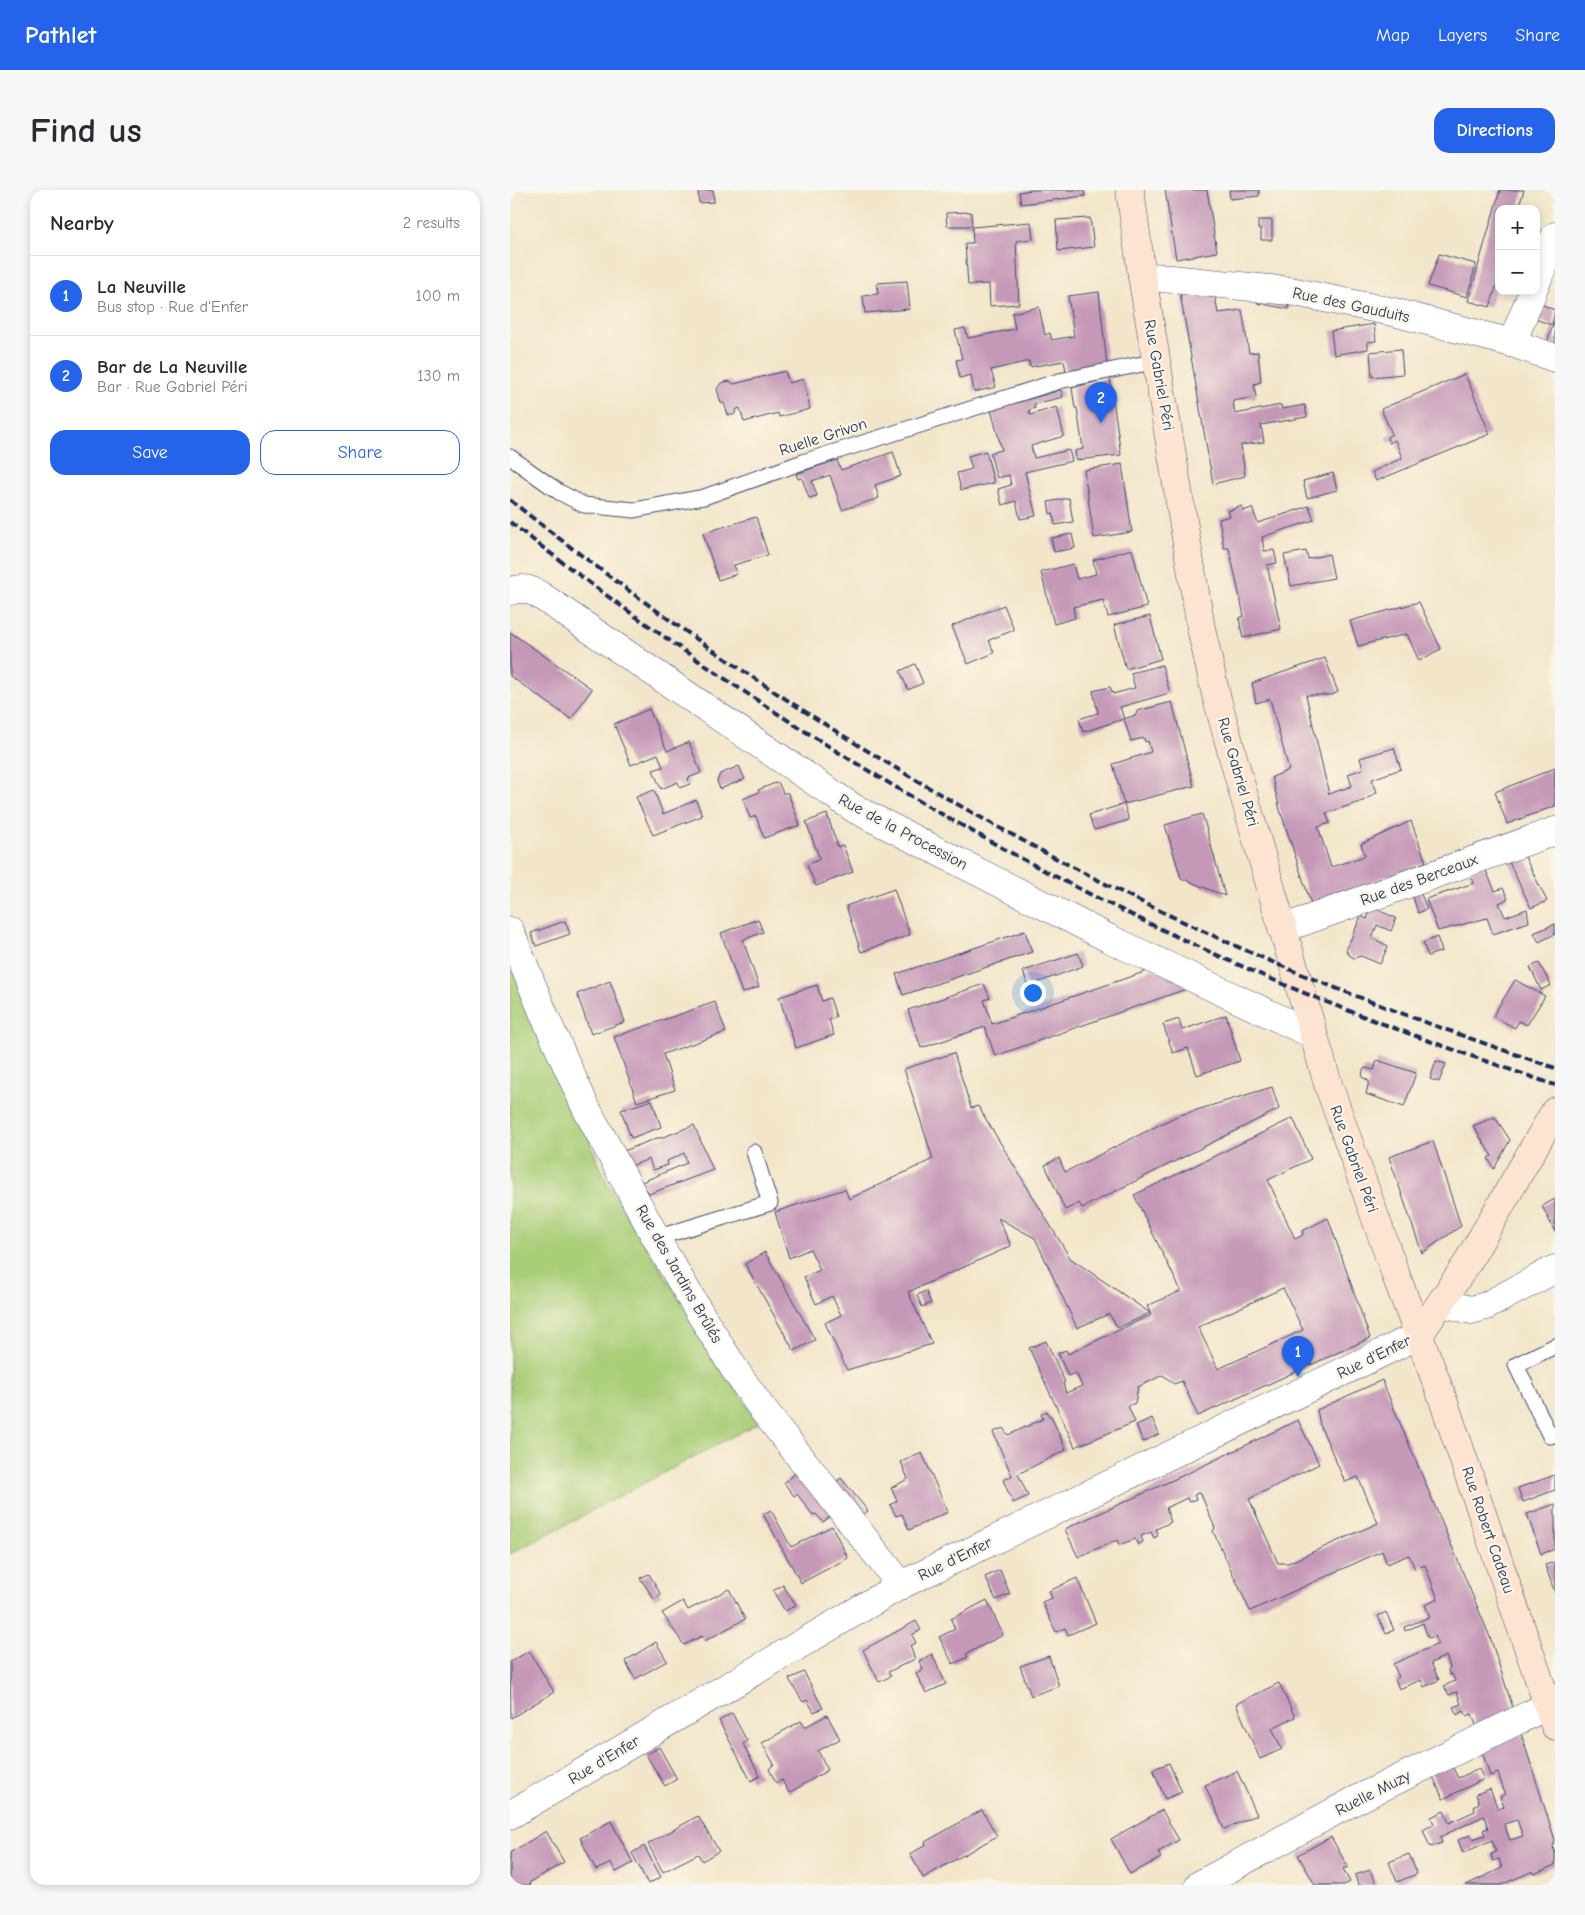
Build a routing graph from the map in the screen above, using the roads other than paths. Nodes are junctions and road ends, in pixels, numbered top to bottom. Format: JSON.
{"nodes":[{"id":1,"x":1130,"y":190,"type":"edge"},
{"id":2,"x":1555,"y":236,"type":"edge"},
{"id":3,"x":1540,"y":273,"type":"edge"},
{"id":4,"x":1142,"y":276,"type":"junction"},
{"id":5,"x":1531,"y":295,"type":"edge"},
{"id":6,"x":1512,"y":343,"type":"junction"},
{"id":7,"x":1555,"y":358,"type":"edge"},
{"id":8,"x":1158,"y":362,"type":"junction"},
{"id":9,"x":510,"y":457,"type":"edge"},
{"id":10,"x":515,"y":589,"type":"edge"},
{"id":11,"x":1555,"y":831,"type":"edge"},
{"id":12,"x":1282,"y":929,"type":"junction"},
{"id":13,"x":510,"y":931,"type":"edge"},
{"id":14,"x":1312,"y":1034,"type":"junction"},
{"id":15,"x":1555,"y":1111,"type":"edge"},
{"id":16,"x":754,"y":1152,"type":"dead end"},
{"id":17,"x":656,"y":1238,"type":"junction"},
{"id":18,"x":1555,"y":1268,"type":"edge"},
{"id":19,"x":1442,"y":1303,"type":"junction"},
{"id":20,"x":1419,"y":1335,"type":"junction"},
{"id":21,"x":1555,"y":1346,"type":"edge"},
{"id":22,"x":1555,"y":1434,"type":"edge"},
{"id":23,"x":901,"y":1585,"type":"junction"},
{"id":24,"x":1552,"y":1716,"type":"edge"},
{"id":25,"x":510,"y":1815,"type":"edge"},
{"id":26,"x":1199,"y":1885,"type":"edge"}],
"edges":[{"from":1,"to":4,"type":"main road","name":"Rue Gabriel Péri"},
{"from":2,"to":3,"type":"street"},
{"from":4,"to":6,"type":"street","name":"Rue des Gauduits"},
{"from":4,"to":8,"type":"main road","name":"Rue Gabriel Péri"},
{"from":5,"to":6,"type":"street"},
{"from":6,"to":7,"type":"street","name":"Rue des Gauduits"},
{"from":8,"to":9,"type":"lane","name":"Ruelle Grivon"},
{"from":8,"to":12,"type":"main road","name":"Rue Gabriel Péri"},
{"from":10,"to":14,"type":"street","name":"Rue de la Procession"},
{"from":11,"to":12,"type":"street","name":"Rue des Berceaux"},
{"from":12,"to":14,"type":"main road","name":"Rue Gabriel Péri"},
{"from":13,"to":17,"type":"street","name":"Rue des Jardins Brûlés"},
{"from":14,"to":20,"type":"main road","name":"Rue Gabriel Péri"},
{"from":15,"to":19,"type":"main road"},
{"from":16,"to":17,"type":"lane"},
{"from":17,"to":23,"type":"street","name":"Rue des Jardins Brûlés"},
{"from":18,"to":19,"type":"street"},
{"from":19,"to":20,"type":"main road"},
{"from":20,"to":23,"type":"street","name":"Rue d'Enfer"},
{"from":20,"to":24,"type":"main road","name":"Rue Robert Cadeau"},
{"from":21,"to":22,"type":"lane"},
{"from":23,"to":25,"type":"street","name":"Rue d'Enfer"},
{"from":24,"to":26,"type":"street","name":"Ruelle Muzy"}]}
